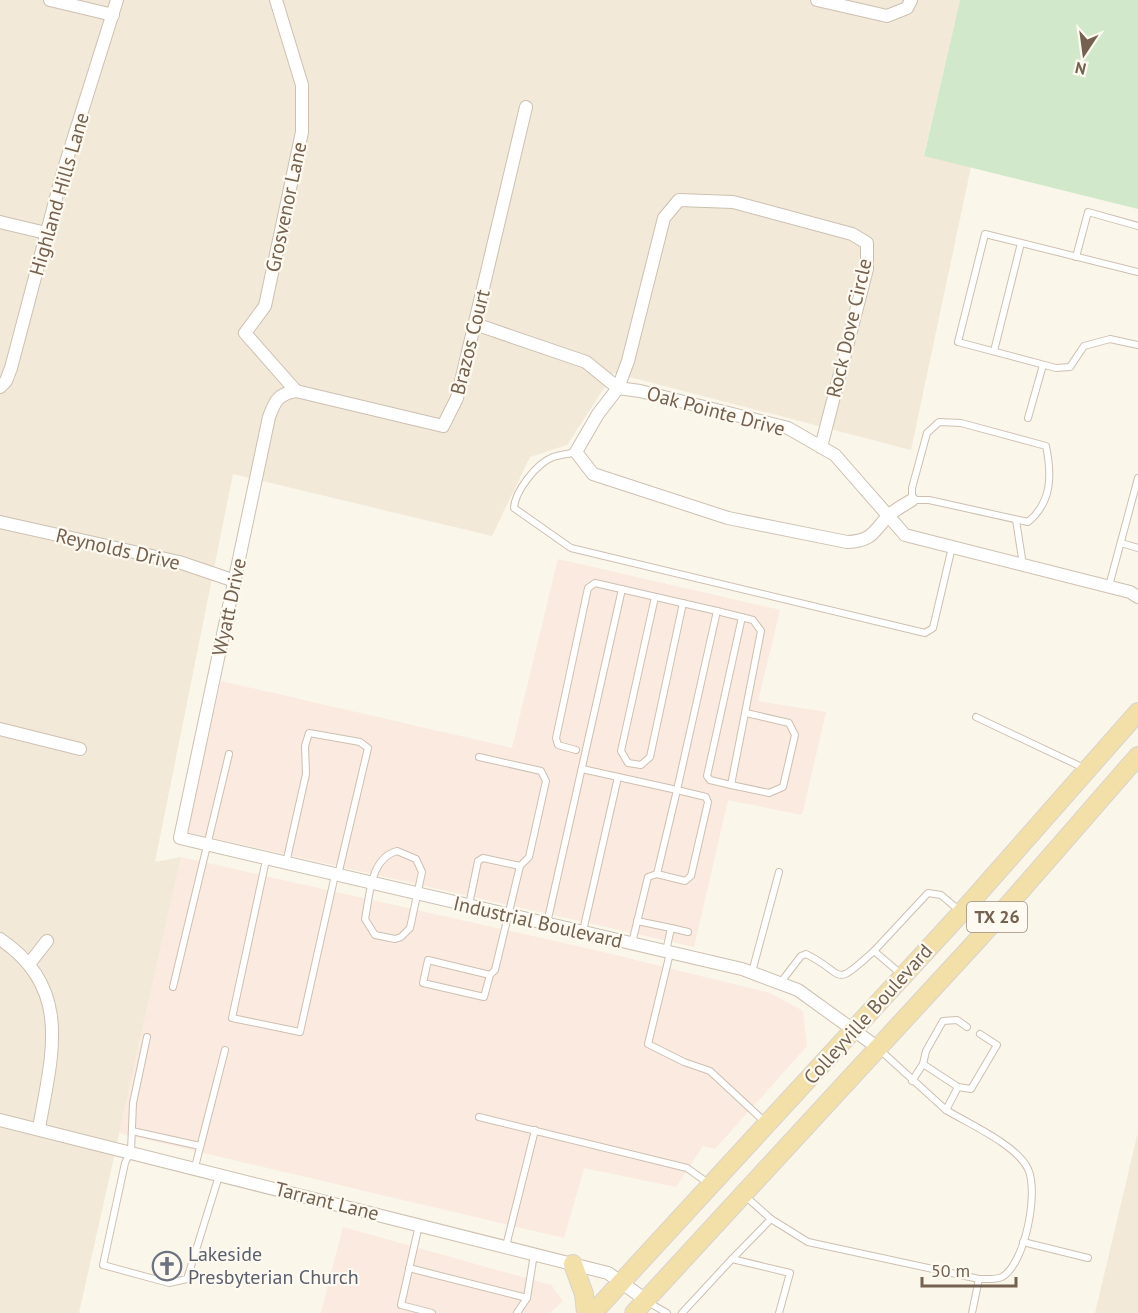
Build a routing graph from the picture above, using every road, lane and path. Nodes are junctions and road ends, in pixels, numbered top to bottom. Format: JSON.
{"nodes":[{"id":1,"x":50,"y":0,"type":"edge"},
{"id":2,"x":117,"y":0,"type":"edge"},
{"id":3,"x":276,"y":0,"type":"edge"},
{"id":4,"x":817,"y":0,"type":"edge"},
{"id":5,"x":911,"y":0,"type":"edge"},
{"id":6,"x":113,"y":15,"type":"junction"},
{"id":7,"x":526,"y":107,"type":"dead end"},
{"id":8,"x":0,"y":222,"type":"edge"},
{"id":9,"x":1138,"y":226,"type":"edge"},
{"id":10,"x":46,"y":233,"type":"junction"},
{"id":11,"x":1021,"y":243,"type":"junction"},
{"id":12,"x":1076,"y":257,"type":"junction"},
{"id":13,"x":1138,"y":272,"type":"edge"},
{"id":14,"x":475,"y":324,"type":"junction"},
{"id":15,"x":1138,"y":345,"type":"edge"},
{"id":16,"x":994,"y":351,"type":"junction"},
{"id":17,"x":1043,"y":364,"type":"junction"},
{"id":18,"x":0,"y":387,"type":"edge"},
{"id":19,"x":618,"y":388,"type":"junction"},
{"id":20,"x":296,"y":391,"type":"junction"},
{"id":21,"x":1028,"y":418,"type":"dead end"},
{"id":22,"x":821,"y":447,"type":"junction"},
{"id":23,"x":576,"y":452,"type":"junction"},
{"id":24,"x":1138,"y":478,"type":"edge"},
{"id":25,"x":912,"y":500,"type":"junction"},
{"id":26,"x":888,"y":516,"type":"junction"},
{"id":27,"x":1016,"y":520,"type":"junction"},
{"id":28,"x":0,"y":522,"type":"edge"},
{"id":29,"x":1121,"y":543,"type":"junction"},
{"id":30,"x":952,"y":547,"type":"junction"},
{"id":31,"x":1138,"y":548,"type":"edge"},
{"id":32,"x":1023,"y":565,"type":"junction"},
{"id":33,"x":235,"y":581,"type":"junction"},
{"id":34,"x":1109,"y":587,"type":"junction"},
{"id":35,"x":622,"y":589,"type":"junction"},
{"id":36,"x":656,"y":597,"type":"junction"},
{"id":37,"x":1138,"y":597,"type":"edge"},
{"id":38,"x":683,"y":603,"type":"junction"},
{"id":39,"x":717,"y":611,"type":"junction"},
{"id":40,"x":742,"y":617,"type":"junction"},
{"id":41,"x":1138,"y":712,"type":"edge"},
{"id":42,"x":746,"y":713,"type":"junction"},
{"id":43,"x":976,"y":717,"type":"dead end"},
{"id":44,"x":0,"y":729,"type":"edge"},
{"id":45,"x":80,"y":749,"type":"dead end"},
{"id":46,"x":576,"y":750,"type":"dead end"},
{"id":47,"x":229,"y":754,"type":"dead end"},
{"id":48,"x":1138,"y":756,"type":"edge"},
{"id":49,"x":479,"y":757,"type":"dead end"},
{"id":50,"x":582,"y":769,"type":"junction"},
{"id":51,"x":1087,"y":769,"type":"junction"},
{"id":52,"x":618,"y":777,"type":"junction"},
{"id":53,"x":731,"y":785,"type":"junction"},
{"id":54,"x":676,"y":790,"type":"junction"},
{"id":55,"x":180,"y":838,"type":"joint"},
{"id":56,"x":205,"y":846,"type":"junction"},
{"id":57,"x":266,"y":860,"type":"junction"},
{"id":58,"x":285,"y":864,"type":"junction"},
{"id":59,"x":520,"y":866,"type":"junction"},
{"id":60,"x":779,"y":872,"type":"dead end"},
{"id":61,"x":657,"y":874,"type":"junction"},
{"id":62,"x":336,"y":876,"type":"junction"},
{"id":63,"x":373,"y":884,"type":"junction"},
{"id":64,"x":417,"y":894,"type":"junction"},
{"id":65,"x":469,"y":906,"type":"junction"},
{"id":66,"x":961,"y":912,"type":"junction"},
{"id":67,"x":509,"y":915,"type":"junction"},
{"id":68,"x":637,"y":921,"type":"junction"},
{"id":69,"x":547,"y":924,"type":"junction"},
{"id":70,"x":671,"y":928,"type":"junction"},
{"id":71,"x":582,"y":932,"type":"junction"},
{"id":72,"x":688,"y":932,"type":"dead end"},
{"id":73,"x":0,"y":939,"type":"edge"},
{"id":74,"x":47,"y":941,"type":"dead end"},
{"id":75,"x":632,"y":944,"type":"junction"},
{"id":76,"x":874,"y":951,"type":"junction"},
{"id":77,"x":668,"y":952,"type":"junction"},
{"id":78,"x":29,"y":964,"type":"junction"},
{"id":79,"x":752,"y":972,"type":"junction"},
{"id":80,"x":490,"y":975,"type":"junction"},
{"id":81,"x":903,"y":976,"type":"junction"},
{"id":82,"x":781,"y":982,"type":"junction"},
{"id":83,"x":173,"y":987,"type":"dead end"},
{"id":84,"x":967,"y":1026,"type":"dead end"},
{"id":85,"x":854,"y":1030,"type":"junction"},
{"id":86,"x":980,"y":1034,"type":"dead end"},
{"id":87,"x":147,"y":1037,"type":"dead end"},
{"id":88,"x":877,"y":1047,"type":"junction"},
{"id":89,"x":225,"y":1050,"type":"dead end"},
{"id":90,"x":923,"y":1064,"type":"junction"},
{"id":91,"x":912,"y":1081,"type":"junction"},
{"id":92,"x":957,"y":1087,"type":"junction"},
{"id":93,"x":946,"y":1110,"type":"junction"},
{"id":94,"x":479,"y":1117,"type":"dead end"},
{"id":95,"x":0,"y":1120,"type":"edge"},
{"id":96,"x":767,"y":1124,"type":"junction"},
{"id":97,"x":39,"y":1128,"type":"junction"},
{"id":98,"x":535,"y":1130,"type":"junction"},
{"id":99,"x":132,"y":1131,"type":"junction"},
{"id":100,"x":200,"y":1146,"type":"junction"},
{"id":101,"x":131,"y":1151,"type":"junction"},
{"id":102,"x":195,"y":1167,"type":"junction"},
{"id":103,"x":219,"y":1174,"type":"junction"},
{"id":104,"x":711,"y":1185,"type":"junction"},
{"id":105,"x":744,"y":1196,"type":"junction"},
{"id":106,"x":771,"y":1219,"type":"junction"},
{"id":107,"x":420,"y":1224,"type":"junction"},
{"id":108,"x":1023,"y":1242,"type":"junction"},
{"id":109,"x":506,"y":1246,"type":"junction"},
{"id":110,"x":534,"y":1253,"type":"junction"},
{"id":111,"x":1088,"y":1258,"type":"dead end"},
{"id":112,"x":732,"y":1259,"type":"junction"},
{"id":113,"x":573,"y":1264,"type":"junction"},
{"id":114,"x":409,"y":1268,"type":"junction"},
{"id":115,"x":979,"y":1279,"type":"junction"},
{"id":116,"x":622,"y":1283,"type":"junction"},
{"id":117,"x":527,"y":1298,"type":"junction"},
{"id":118,"x":640,"y":1307,"type":"edge"},
{"id":119,"x":432,"y":1313,"type":"edge"},
{"id":120,"x":517,"y":1313,"type":"edge"},
{"id":121,"x":586,"y":1313,"type":"edge"},
{"id":122,"x":594,"y":1313,"type":"edge"},
{"id":123,"x":667,"y":1313,"type":"edge"},
{"id":124,"x":682,"y":1313,"type":"edge"},
{"id":125,"x":779,"y":1313,"type":"edge"},
{"id":126,"x":972,"y":1313,"type":"edge"}],
"edges":[{"from":1,"to":6,"type":"street"},
{"from":2,"to":6,"type":"street","name":"Highland Hills Lane"},
{"from":3,"to":20,"type":"street","name":"Grosvenor Lane"},
{"from":4,"to":5,"type":"street"},
{"from":6,"to":10,"type":"street","name":"Highland Hills Lane"},
{"from":7,"to":14,"type":"street","name":"Brazos Court"},
{"from":8,"to":10,"type":"street"},
{"from":9,"to":12,"type":"lane"},
{"from":10,"to":18,"type":"street","name":"Highland Hills Lane"},
{"from":11,"to":12,"type":"lane"},
{"from":11,"to":16,"type":"lane"},
{"from":11,"to":16,"type":"lane"},
{"from":12,"to":13,"type":"lane"},
{"from":14,"to":19,"type":"street","name":"Oak Pointe Drive"},
{"from":14,"to":20,"type":"street","name":"Brazos Court"},
{"from":15,"to":17,"type":"lane"},
{"from":16,"to":17,"type":"lane"},
{"from":17,"to":21,"type":"lane"},
{"from":19,"to":22,"type":"street","name":"Oak Pointe Drive"},
{"from":19,"to":22,"type":"street","name":"Rock Dove Circle"},
{"from":19,"to":23,"type":"street"},
{"from":20,"to":33,"type":"street","name":"Wyatt Drive"},
{"from":22,"to":26,"type":"street","name":"Oak Pointe Drive"},
{"from":23,"to":26,"type":"street"},
{"from":23,"to":30,"type":"lane"},
{"from":24,"to":29,"type":"lane"},
{"from":25,"to":26,"type":"street"},
{"from":25,"to":27,"type":"lane"},
{"from":25,"to":27,"type":"lane"},
{"from":26,"to":30,"type":"street","name":"Oak Pointe Drive"},
{"from":27,"to":32,"type":"lane"},
{"from":28,"to":33,"type":"street","name":"Reynolds Drive"},
{"from":29,"to":31,"type":"lane"},
{"from":29,"to":34,"type":"lane"},
{"from":30,"to":32,"type":"street","name":"Oak Pointe Drive"},
{"from":32,"to":34,"type":"street","name":"Oak Pointe Drive"},
{"from":33,"to":55,"type":"street","name":"Wyatt Drive"},
{"from":34,"to":37,"type":"street","name":"Oak Pointe Drive"},
{"from":35,"to":36,"type":"lane"},
{"from":35,"to":46,"type":"lane"},
{"from":35,"to":50,"type":"lane"},
{"from":36,"to":38,"type":"lane"},
{"from":36,"to":38,"type":"lane"},
{"from":38,"to":39,"type":"lane"},
{"from":39,"to":40,"type":"lane"},
{"from":39,"to":54,"type":"lane"},
{"from":40,"to":42,"type":"lane"},
{"from":40,"to":53,"type":"lane"},
{"from":41,"to":51,"type":"main road","name":"Colleyville Boulevard","number":"TX 26"},
{"from":42,"to":53,"type":"lane"},
{"from":42,"to":53,"type":"lane"},
{"from":43,"to":51,"type":"lane"},
{"from":44,"to":45,"type":"street"},
{"from":47,"to":56,"type":"lane"},
{"from":48,"to":88,"type":"main road","name":"Colleyville Boulevard","number":"TX 26"},
{"from":49,"to":59,"type":"lane"},
{"from":50,"to":52,"type":"lane"},
{"from":50,"to":69,"type":"lane"},
{"from":51,"to":66,"type":"main road","name":"Colleyville Boulevard","number":"TX 26"},
{"from":52,"to":54,"type":"lane"},
{"from":52,"to":71,"type":"lane"},
{"from":54,"to":61,"type":"lane"},
{"from":54,"to":61,"type":"lane"},
{"from":55,"to":56,"type":"street","name":"Industrial Boulevard"},
{"from":56,"to":57,"type":"street","name":"Industrial Boulevard"},
{"from":56,"to":83,"type":"lane"},
{"from":57,"to":58,"type":"street","name":"Industrial Boulevard"},
{"from":57,"to":62,"type":"lane"},
{"from":58,"to":62,"type":"street","name":"Industrial Boulevard"},
{"from":58,"to":62,"type":"lane"},
{"from":59,"to":65,"type":"lane"},
{"from":59,"to":67,"type":"lane"},
{"from":60,"to":79,"type":"lane"},
{"from":61,"to":68,"type":"lane"},
{"from":62,"to":63,"type":"street","name":"Industrial Boulevard"},
{"from":63,"to":64,"type":"street","name":"Industrial Boulevard"},
{"from":63,"to":64,"type":"lane"},
{"from":63,"to":64,"type":"lane"},
{"from":64,"to":65,"type":"street","name":"Industrial Boulevard"},
{"from":65,"to":67,"type":"street","name":"Industrial Boulevard"},
{"from":66,"to":76,"type":"lane"},
{"from":66,"to":81,"type":"main road","name":"Colleyville Boulevard","number":"TX 26"},
{"from":67,"to":69,"type":"street","name":"Industrial Boulevard"},
{"from":67,"to":80,"type":"lane"},
{"from":68,"to":70,"type":"lane"},
{"from":68,"to":75,"type":"lane"},
{"from":69,"to":71,"type":"street","name":"Industrial Boulevard"},
{"from":70,"to":72,"type":"lane"},
{"from":70,"to":77,"type":"lane"},
{"from":71,"to":75,"type":"street","name":"Industrial Boulevard"},
{"from":73,"to":78,"type":"street"},
{"from":74,"to":78,"type":"street"},
{"from":75,"to":77,"type":"street","name":"Industrial Boulevard"},
{"from":76,"to":81,"type":"lane"},
{"from":76,"to":82,"type":"lane"},
{"from":77,"to":79,"type":"street","name":"Industrial Boulevard"},
{"from":77,"to":96,"type":"lane"},
{"from":78,"to":97,"type":"street"},
{"from":79,"to":82,"type":"street","name":"Industrial Boulevard"},
{"from":80,"to":80,"type":"lane"},
{"from":81,"to":85,"type":"main road","name":"Colleyville Boulevard","number":"TX 26"},
{"from":82,"to":85,"type":"street","name":"Industrial Boulevard"},
{"from":84,"to":90,"type":"lane"},
{"from":85,"to":88,"type":"street","name":"Industrial Boulevard"},
{"from":85,"to":96,"type":"main road","name":"Colleyville Boulevard","number":"TX 26"},
{"from":86,"to":92,"type":"lane"},
{"from":87,"to":99,"type":"lane"},
{"from":88,"to":91,"type":"lane"},
{"from":88,"to":105,"type":"main road","name":"Colleyville Boulevard","number":"TX 26"},
{"from":89,"to":100,"type":"lane"},
{"from":90,"to":91,"type":"lane"},
{"from":90,"to":92,"type":"lane"},
{"from":91,"to":93,"type":"lane"},
{"from":92,"to":93,"type":"lane"},
{"from":93,"to":108,"type":"lane"},
{"from":94,"to":98,"type":"lane"},
{"from":95,"to":97,"type":"street","name":"Tarrant Lane"},
{"from":96,"to":104,"type":"main road","name":"Colleyville Boulevard","number":"TX 26"},
{"from":97,"to":101,"type":"street","name":"Tarrant Lane"},
{"from":98,"to":104,"type":"lane"},
{"from":98,"to":109,"type":"lane"},
{"from":99,"to":100,"type":"lane"},
{"from":99,"to":101,"type":"lane"},
{"from":100,"to":102,"type":"lane"},
{"from":101,"to":102,"type":"street","name":"Tarrant Lane"},
{"from":101,"to":103,"type":"lane"},
{"from":102,"to":103,"type":"street","name":"Tarrant Lane"},
{"from":103,"to":107,"type":"street","name":"Tarrant Lane"},
{"from":104,"to":116,"type":"main road","name":"Colleyville Boulevard","number":"TX 26"},
{"from":105,"to":106,"type":"lane"},
{"from":105,"to":118,"type":"main road","name":"Colleyville Boulevard","number":"TX 26"},
{"from":106,"to":112,"type":"lane"},
{"from":106,"to":115,"type":"lane"},
{"from":107,"to":109,"type":"street","name":"Tarrant Lane"},
{"from":107,"to":114,"type":"lane"},
{"from":108,"to":111,"type":"lane"},
{"from":108,"to":115,"type":"lane"},
{"from":109,"to":110,"type":"street","name":"Tarrant Lane"},
{"from":110,"to":113,"type":"street","name":"Tarrant Lane"},
{"from":110,"to":117,"type":"lane"},
{"from":112,"to":124,"type":"lane"},
{"from":112,"to":125,"type":"lane"},
{"from":113,"to":116,"type":"street","name":"Tarrant Lane"},
{"from":113,"to":121,"type":"main road"},
{"from":114,"to":117,"type":"lane"},
{"from":114,"to":119,"type":"lane"},
{"from":115,"to":126,"type":"lane"},
{"from":116,"to":118,"type":"street","name":"Tarrant Lane"},
{"from":116,"to":122,"type":"main road","name":"Colleyville Boulevard","number":"TX 26"},
{"from":117,"to":120,"type":"lane"},
{"from":118,"to":123,"type":"lane"}]}
